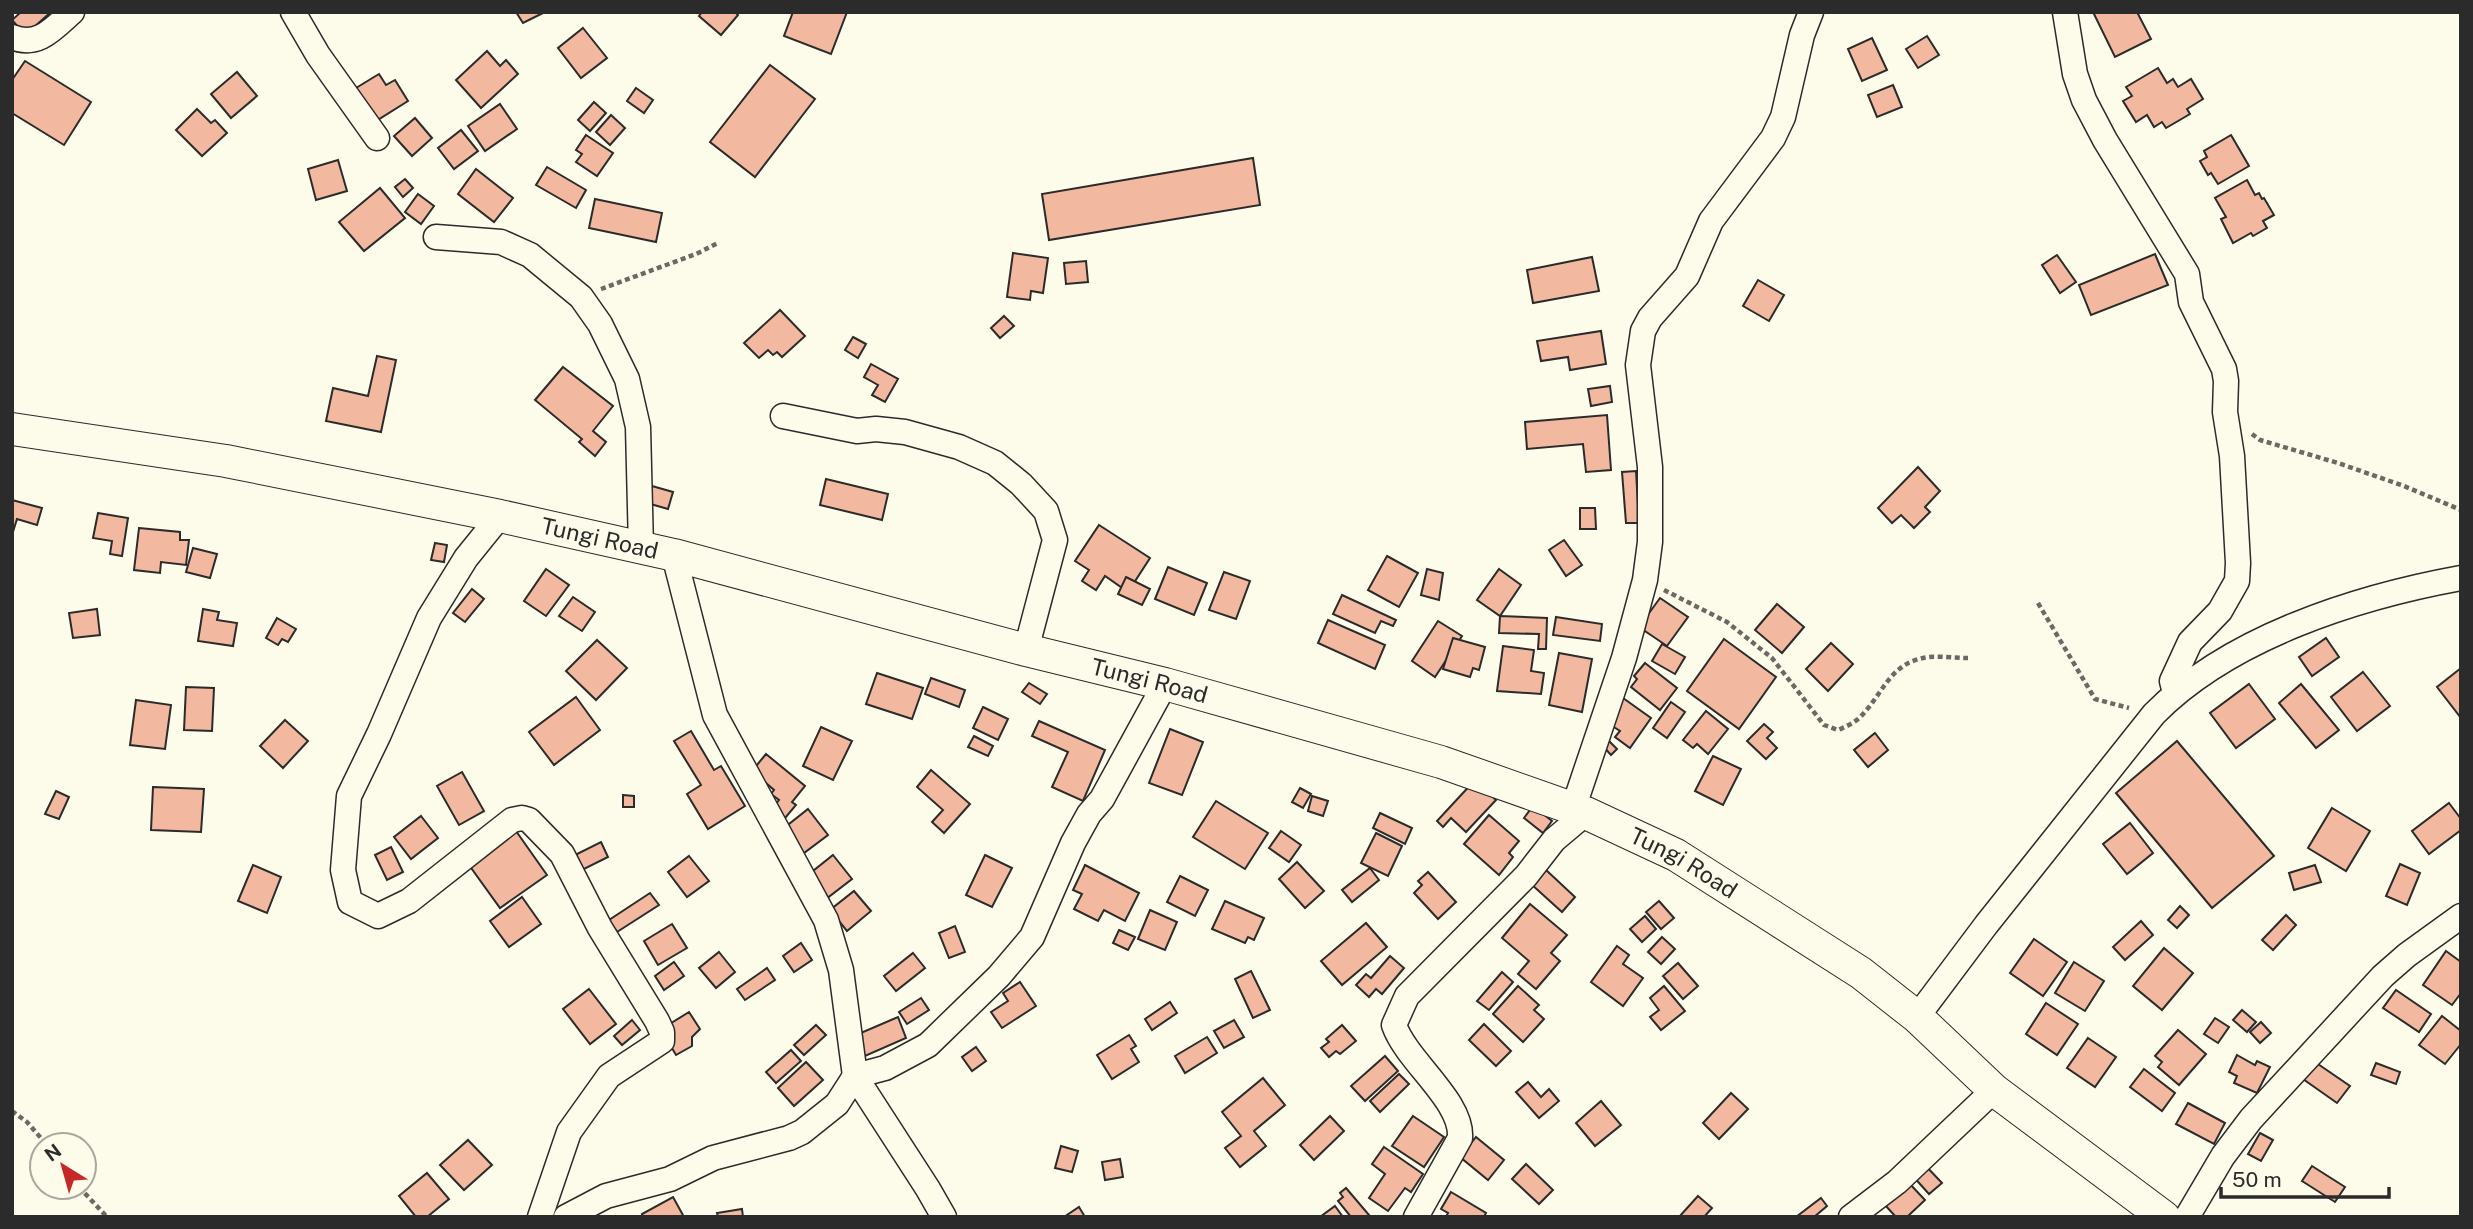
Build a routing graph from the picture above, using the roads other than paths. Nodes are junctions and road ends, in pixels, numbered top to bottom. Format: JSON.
{"nodes":[{"id":1,"x":72,"y":12,"type":"edge"},
{"id":2,"x":293,"y":12,"type":"edge"},
{"id":3,"x":1811,"y":12,"type":"edge"},
{"id":4,"x":2065,"y":12,"type":"edge"},
{"id":5,"x":12,"y":37,"type":"edge"},
{"id":6,"x":377,"y":138,"type":"dead end"},
{"id":7,"x":436,"y":237,"type":"dead end"},
{"id":8,"x":783,"y":416,"type":"dead end"},
{"id":9,"x":12,"y":429,"type":"edge"},
{"id":10,"x":500,"y":516,"type":"junction"},
{"id":11,"x":641,"y":548,"type":"junction"},
{"id":12,"x":674,"y":555,"type":"junction"},
{"id":13,"x":2461,"y":578,"type":"edge"},
{"id":14,"x":1026,"y":650,"type":"junction"},
{"id":15,"x":1165,"y":684,"type":"junction"},
{"id":16,"x":2175,"y":693,"type":"junction"},
{"id":17,"x":1580,"y":811,"type":"junction"},
{"id":18,"x":2461,"y":916,"type":"edge"},
{"id":19,"x":1917,"y":1017,"type":"junction"},
{"id":20,"x":855,"y":1076,"type":"junction"},
{"id":21,"x":1994,"y":1090,"type":"junction"},
{"id":22,"x":2150,"y":1213,"type":"edge"},
{"id":23,"x":540,"y":1217,"type":"edge"},
{"id":24,"x":566,"y":1217,"type":"edge"},
{"id":25,"x":944,"y":1217,"type":"edge"},
{"id":26,"x":1416,"y":1217,"type":"edge"},
{"id":27,"x":1851,"y":1217,"type":"edge"},
{"id":28,"x":2188,"y":1217,"type":"edge"}],
"edges":[{"from":1,"to":5,"type":"street"},
{"from":2,"to":6,"type":"street"},
{"from":3,"to":17,"type":"street"},
{"from":4,"to":16,"type":"street"},
{"from":7,"to":11,"type":"street"},
{"from":8,"to":14,"type":"street"},
{"from":9,"to":10,"type":"main road","name":"Tungi Road"},
{"from":10,"to":11,"type":"main road","name":"Tungi Road"},
{"from":10,"to":23,"type":"street"},
{"from":11,"to":12,"type":"main road","name":"Tungi Road"},
{"from":12,"to":14,"type":"main road","name":"Tungi Road"},
{"from":12,"to":20,"type":"street"},
{"from":13,"to":16,"type":"street"},
{"from":14,"to":15,"type":"main road","name":"Tungi Road"},
{"from":15,"to":17,"type":"main road","name":"Tungi Road"},
{"from":15,"to":20,"type":"street"},
{"from":16,"to":19,"type":"street"},
{"from":17,"to":19,"type":"main road","name":"Tungi Road"},
{"from":17,"to":26,"type":"street"},
{"from":18,"to":28,"type":"street"},
{"from":19,"to":21,"type":"main road","name":"Tungi Road"},
{"from":20,"to":24,"type":"street"},
{"from":20,"to":25,"type":"street"},
{"from":21,"to":22,"type":"main road","name":"Tungi Road"},
{"from":21,"to":27,"type":"street"}]}
